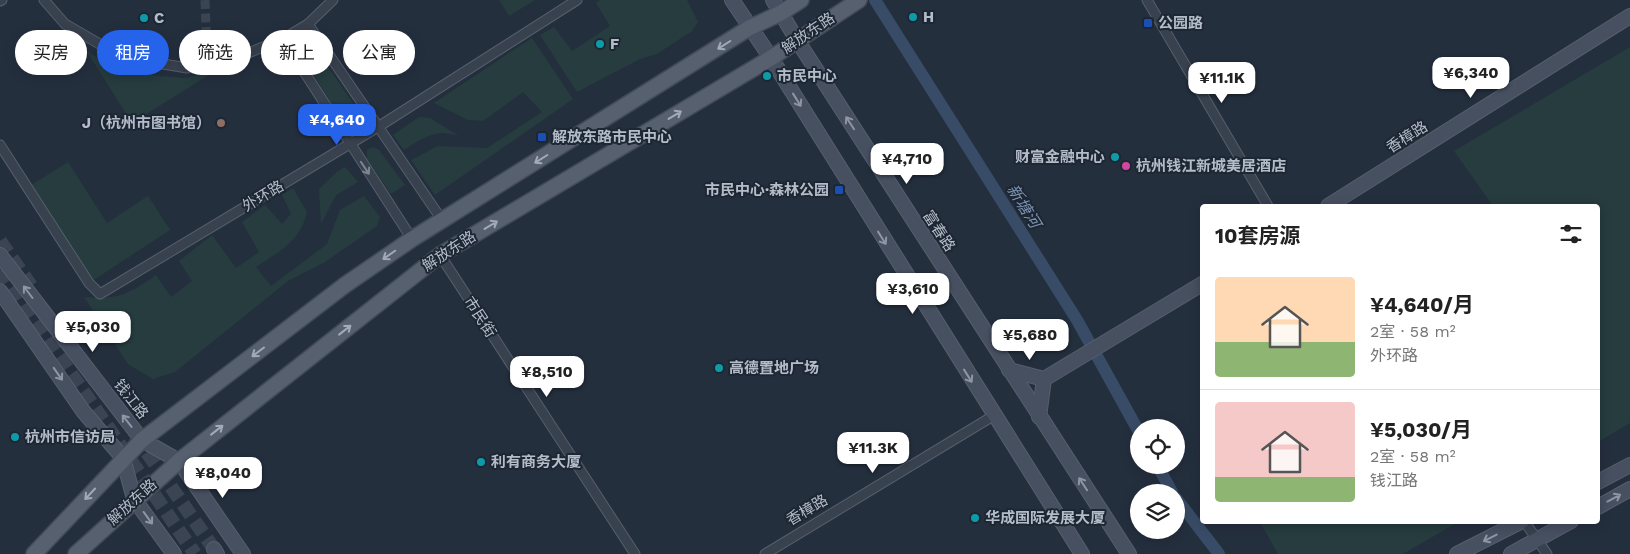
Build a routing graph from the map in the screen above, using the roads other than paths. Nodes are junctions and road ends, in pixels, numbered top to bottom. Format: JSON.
{"nodes":[{"id":1,"x":44,"y":0,"type":"edge"},
{"id":2,"x":334,"y":0,"type":"edge"},
{"id":3,"x":576,"y":0,"type":"edge"},
{"id":4,"x":732,"y":0,"type":"edge"},
{"id":5,"x":801,"y":0,"type":"edge"},
{"id":6,"x":859,"y":0,"type":"edge"},
{"id":7,"x":1147,"y":0,"type":"edge"},
{"id":8,"x":777,"y":6,"type":"edge"},
{"id":9,"x":1630,"y":16,"type":"edge"},
{"id":10,"x":308,"y":24,"type":"junction"},
{"id":11,"x":750,"y":28,"type":"junction"},
{"id":12,"x":298,"y":30,"type":"edge"},
{"id":13,"x":797,"y":40,"type":"junction"},
{"id":14,"x":771,"y":58,"type":"junction"},
{"id":15,"x":179,"y":67,"type":"edge"},
{"id":16,"x":305,"y":75,"type":"edge"},
{"id":17,"x":378,"y":127,"type":"junction"},
{"id":18,"x":349,"y":144,"type":"junction"},
{"id":19,"x":0,"y":145,"type":"edge"},
{"id":20,"x":1267,"y":204,"type":"edge"},
{"id":21,"x":1331,"y":204,"type":"edge"},
{"id":22,"x":442,"y":220,"type":"junction"},
{"id":23,"x":412,"y":239,"type":"junction"},
{"id":24,"x":0,"y":255,"type":"edge"},
{"id":25,"x":440,"y":255,"type":"junction"},
{"id":26,"x":1200,"y":285,"type":"edge"},
{"id":27,"x":0,"y":291,"type":"edge"},
{"id":28,"x":1009,"y":370,"type":"junction"},
{"id":29,"x":1044,"y":379,"type":"junction"},
{"id":30,"x":993,"y":416,"type":"junction"},
{"id":31,"x":1040,"y":417,"type":"junction"},
{"id":32,"x":142,"y":440,"type":"junction"},
{"id":33,"x":123,"y":458,"type":"junction"},
{"id":34,"x":179,"y":461,"type":"junction"},
{"id":35,"x":1630,"y":465,"type":"edge"},
{"id":36,"x":1600,"y":481,"type":"edge"},
{"id":37,"x":1630,"y":490,"type":"edge"},
{"id":38,"x":134,"y":499,"type":"junction"},
{"id":39,"x":1600,"y":506,"type":"edge"},
{"id":40,"x":1517,"y":524,"type":"edge"},
{"id":41,"x":1525,"y":524,"type":"edge"},
{"id":42,"x":1566,"y":524,"type":"edge"},
{"id":43,"x":1537,"y":540,"type":"junction"},
{"id":44,"x":34,"y":554,"type":"edge"},
{"id":45,"x":76,"y":554,"type":"edge"},
{"id":46,"x":174,"y":554,"type":"edge"},
{"id":47,"x":243,"y":554,"type":"edge"},
{"id":48,"x":635,"y":554,"type":"edge"},
{"id":49,"x":765,"y":554,"type":"edge"},
{"id":50,"x":1082,"y":554,"type":"edge"},
{"id":51,"x":1129,"y":554,"type":"edge"},
{"id":52,"x":1458,"y":554,"type":"edge"},
{"id":53,"x":1511,"y":554,"type":"edge"},
{"id":54,"x":1547,"y":554,"type":"edge"}],
"edges":[{"from":1,"to":15,"type":"street"},
{"from":2,"to":10,"type":"street"},
{"from":3,"to":17,"type":"street","name":"外环路"},
{"from":4,"to":11,"type":"main road"},
{"from":5,"to":8,"type":"main road","name":"解放东路"},
{"from":6,"to":13,"type":"main road","name":"解放东路"},
{"from":7,"to":20,"type":"street"},
{"from":8,"to":11,"type":"main road","name":"解放东路"},
{"from":8,"to":13,"type":"main road","name":"富春路"},
{"from":9,"to":21,"type":"main road","name":"香樟路"},
{"from":10,"to":12,"type":"street"},
{"from":10,"to":17,"type":"street"},
{"from":11,"to":14,"type":"main road"},
{"from":11,"to":22,"type":"main road","name":"解放东路","one_way":true},
{"from":13,"to":14,"type":"main road","name":"解放东路"},
{"from":28,"to":13,"type":"main road","name":"富春路","one_way":true},
{"from":25,"to":14,"type":"main road","name":"解放东路","one_way":true},
{"from":14,"to":30,"type":"main road","one_way":true},
{"from":16,"to":18,"type":"street"},
{"from":17,"to":18,"type":"street","name":"外环路"},
{"from":17,"to":22,"type":"street"},
{"from":18,"to":19,"type":"street","name":"外环路"},
{"from":18,"to":23,"type":"street","one_way":true},
{"from":22,"to":23,"type":"main road","name":"解放东路"},
{"from":23,"to":32,"type":"main road","name":"解放东路","one_way":true},
{"from":32,"to":24,"type":"main road","name":"钱江路","one_way":true},
{"from":34,"to":25,"type":"main road","name":"解放东路","one_way":true},
{"from":25,"to":48,"type":"street","name":"市民街"},
{"from":26,"to":29,"type":"main road"},
{"from":27,"to":33,"type":"main road","one_way":true},
{"from":28,"to":29,"type":"main road"},
{"from":28,"to":31,"type":"main road","name":"富春路"},
{"from":29,"to":31,"type":"main road"},
{"from":30,"to":49,"type":"street","name":"香樟路"},
{"from":30,"to":50,"type":"main road"},
{"from":51,"to":31,"type":"main road","name":"富春路","one_way":true},
{"from":32,"to":33,"type":"main road","name":"解放东路"},
{"from":32,"to":34,"type":"main road","name":"钱江路"},
{"from":33,"to":38,"type":"main road"},
{"from":33,"to":44,"type":"main road","name":"解放东路","one_way":true},
{"from":34,"to":38,"type":"main road","name":"解放东路"},
{"from":34,"to":47,"type":"main road","name":"钱江路"},
{"from":35,"to":36,"type":"main road"},
{"from":39,"to":37,"type":"main road","one_way":true},
{"from":38,"to":45,"type":"main road","name":"解放东路"},
{"from":38,"to":46,"type":"main road","one_way":true},
{"from":40,"to":52,"type":"main road","one_way":true},
{"from":41,"to":43,"type":"street"},
{"from":42,"to":43,"type":"main road"},
{"from":43,"to":53,"type":"main road"},
{"from":43,"to":54,"type":"street"}]}
